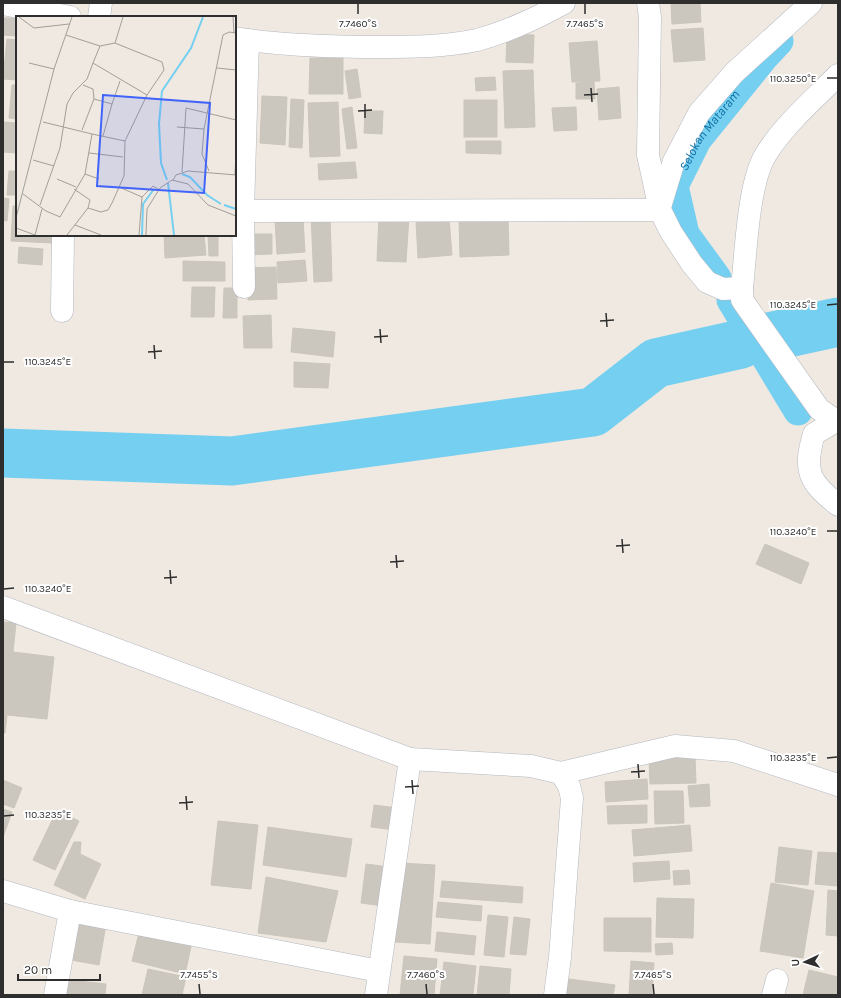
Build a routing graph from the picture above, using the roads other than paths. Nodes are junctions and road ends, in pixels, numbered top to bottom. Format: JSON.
{"nodes":[{"id":1,"x":101,"y":3,"type":"edge"},
{"id":2,"x":564,"y":3,"type":"edge"},
{"id":3,"x":648,"y":3,"type":"edge"},
{"id":4,"x":811,"y":3,"type":"edge"},
{"id":5,"x":3,"y":4,"type":"edge"},
{"id":6,"x":65,"y":16,"type":"edge"},
{"id":7,"x":99,"y":16,"type":"edge"},
{"id":8,"x":241,"y":39,"type":"edge"},
{"id":9,"x":838,"y":75,"type":"edge"},
{"id":10,"x":660,"y":210,"type":"junction"},
{"id":11,"x":239,"y":211,"type":"edge"},
{"id":12,"x":63,"y":236,"type":"edge"},
{"id":13,"x":244,"y":287,"type":"dead end"},
{"id":14,"x":742,"y":294,"type":"junction"},
{"id":15,"x":62,"y":311,"type":"dead end"},
{"id":16,"x":837,"y":422,"type":"edge"},
{"id":17,"x":838,"y":505,"type":"edge"},
{"id":18,"x":3,"y":607,"type":"edge"},
{"id":19,"x":410,"y":759,"type":"junction"},
{"id":20,"x":561,"y":773,"type":"junction"},
{"id":21,"x":838,"y":785,"type":"edge"},
{"id":22,"x":3,"y":891,"type":"edge"},
{"id":23,"x":70,"y":912,"type":"junction"},
{"id":24,"x":379,"y":971,"type":"junction"},
{"id":25,"x":55,"y":995,"type":"edge"},
{"id":26,"x":376,"y":995,"type":"edge"},
{"id":27,"x":555,"y":995,"type":"edge"}],
"edges":[{"from":1,"to":7,"type":"street"},
{"from":2,"to":8,"type":"street"},
{"from":3,"to":10,"type":"street"},
{"from":4,"to":10,"type":"street"},
{"from":5,"to":6,"type":"street"},
{"from":8,"to":11,"type":"street"},
{"from":9,"to":14,"type":"street"},
{"from":10,"to":11,"type":"street"},
{"from":10,"to":14,"type":"street"},
{"from":11,"to":13,"type":"street"},
{"from":12,"to":15,"type":"street"},
{"from":14,"to":16,"type":"street"},
{"from":16,"to":17,"type":"street"},
{"from":18,"to":19,"type":"street"},
{"from":19,"to":20,"type":"street"},
{"from":19,"to":24,"type":"street"},
{"from":20,"to":21,"type":"street"},
{"from":20,"to":27,"type":"street"},
{"from":22,"to":23,"type":"street"},
{"from":23,"to":24,"type":"street"},
{"from":23,"to":25,"type":"street"},
{"from":24,"to":26,"type":"street"}]}
